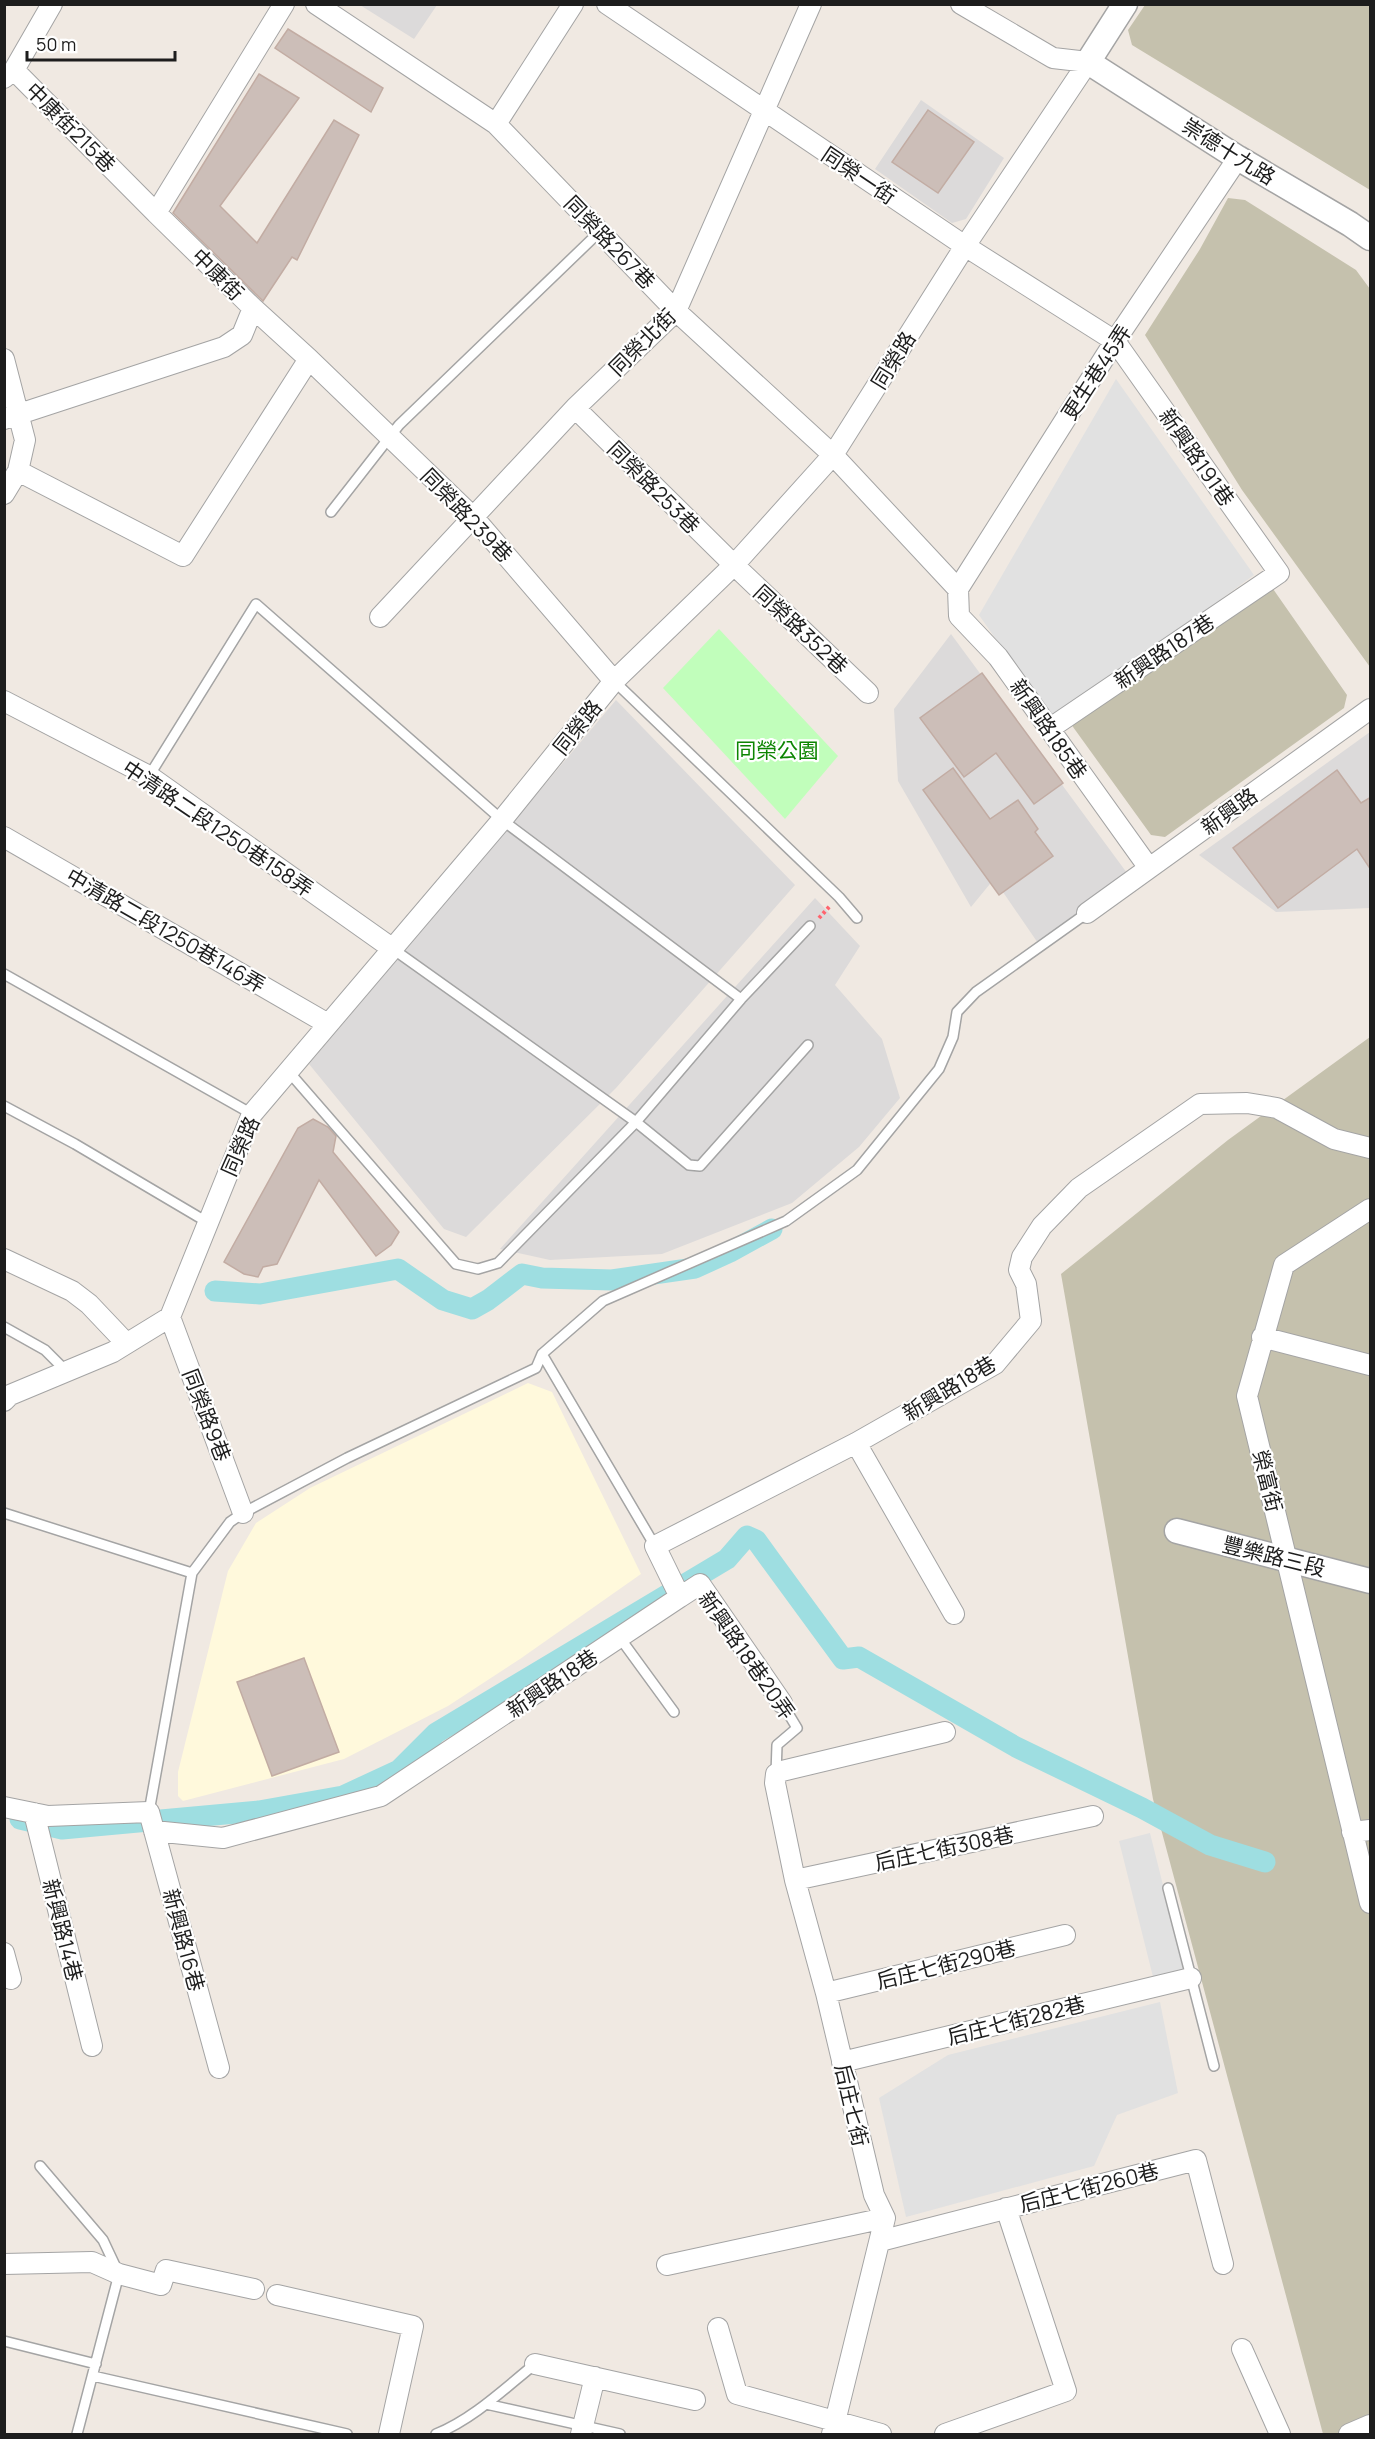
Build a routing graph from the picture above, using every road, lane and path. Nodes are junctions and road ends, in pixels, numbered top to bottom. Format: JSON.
{"nodes":[{"id":1,"x":52,"y":4,"type":"edge"},
{"id":2,"x":284,"y":4,"type":"edge"},
{"id":3,"x":316,"y":4,"type":"edge"},
{"id":4,"x":573,"y":4,"type":"edge"},
{"id":5,"x":607,"y":4,"type":"edge"},
{"id":6,"x":811,"y":4,"type":"edge"},
{"id":7,"x":962,"y":4,"type":"edge"},
{"id":8,"x":1125,"y":4,"type":"edge"},
{"id":9,"x":1088,"y":62,"type":"junction"},
{"id":10,"x":9,"y":74,"type":"edge"},
{"id":11,"x":764,"y":112,"type":"junction"},
{"id":12,"x":496,"y":124,"type":"junction"},
{"id":13,"x":1238,"y":158,"type":"junction"},
{"id":14,"x":156,"y":213,"type":"junction"},
{"id":15,"x":598,"y":230,"type":"junction"},
{"id":16,"x":1371,"y":238,"type":"edge"},
{"id":17,"x":965,"y":246,"type":"junction"},
{"id":18,"x":253,"y":308,"type":"junction"},
{"id":19,"x":676,"y":311,"type":"junction"},
{"id":20,"x":1115,"y":340,"type":"junction"},
{"id":21,"x":4,"y":359,"type":"edge"},
{"id":22,"x":309,"y":359,"type":"junction"},
{"id":23,"x":575,"y":408,"type":"junction"},
{"id":24,"x":12,"y":417,"type":"edge"},
{"id":25,"x":390,"y":437,"type":"junction"},
{"id":26,"x":833,"y":455,"type":"junction"},
{"id":27,"x":18,"y":471,"type":"junction"},
{"id":28,"x":4,"y":495,"type":"edge"},
{"id":29,"x":331,"y":512,"type":"dead end"},
{"id":30,"x":474,"y":518,"type":"junction"},
{"id":31,"x":734,"y":565,"type":"junction"},
{"id":32,"x":1280,"y":573,"type":"joint"},
{"id":33,"x":958,"y":589,"type":"junction"},
{"id":34,"x":380,"y":617,"type":"dead end"},
{"id":35,"x":614,"y":681,"type":"junction"},
{"id":36,"x":868,"y":693,"type":"dead end"},
{"id":37,"x":4,"y":701,"type":"edge"},
{"id":38,"x":1371,"y":709,"type":"edge"},
{"id":39,"x":1049,"y":729,"type":"junction"},
{"id":40,"x":149,"y":776,"type":"junction"},
{"id":41,"x":502,"y":820,"type":"junction"},
{"id":42,"x":4,"y":837,"type":"edge"},
{"id":43,"x":1149,"y":868,"type":"junction"},
{"id":44,"x":839,"y":897,"type":"junction"},
{"id":45,"x":1087,"y":913,"type":"joint"},
{"id":46,"x":857,"y":918,"type":"dead end"},
{"id":47,"x":810,"y":927,"type":"joint"},
{"id":48,"x":393,"y":949,"type":"junction"},
{"id":49,"x":4,"y":974,"type":"edge"},
{"id":50,"x":741,"y":999,"type":"junction"},
{"id":51,"x":328,"y":1024,"type":"junction"},
{"id":52,"x":808,"y":1045,"type":"dead end"},
{"id":53,"x":289,"y":1072,"type":"junction"},
{"id":54,"x":4,"y":1106,"type":"edge"},
{"id":55,"x":252,"y":1114,"type":"junction"},
{"id":56,"x":636,"y":1122,"type":"junction"},
{"id":57,"x":1371,"y":1148,"type":"edge"},
{"id":58,"x":1371,"y":1209,"type":"edge"},
{"id":59,"x":207,"y":1222,"type":"junction"},
{"id":60,"x":4,"y":1259,"type":"edge"},
{"id":61,"x":170,"y":1317,"type":"junction"},
{"id":62,"x":4,"y":1328,"type":"edge"},
{"id":63,"x":1262,"y":1337,"type":"junction"},
{"id":64,"x":126,"y":1343,"type":"junction"},
{"id":65,"x":542,"y":1354,"type":"junction"},
{"id":66,"x":1371,"y":1365,"type":"edge"},
{"id":67,"x":66,"y":1371,"type":"junction"},
{"id":68,"x":6,"y":1396,"type":"edge"},
{"id":69,"x":856,"y":1443,"type":"junction"},
{"id":70,"x":4,"y":1513,"type":"edge"},
{"id":71,"x":243,"y":1513,"type":"junction"},
{"id":72,"x":1177,"y":1531,"type":"dead end"},
{"id":73,"x":655,"y":1545,"type":"junction"},
{"id":74,"x":1287,"y":1558,"type":"junction"},
{"id":75,"x":192,"y":1573,"type":"junction"},
{"id":76,"x":1371,"y":1581,"type":"edge"},
{"id":77,"x":680,"y":1597,"type":"junction"},
{"id":78,"x":954,"y":1614,"type":"dead end"},
{"id":79,"x":620,"y":1638,"type":"junction"},
{"id":80,"x":782,"y":1703,"type":"joint"},
{"id":81,"x":674,"y":1712,"type":"dead end"},
{"id":82,"x":945,"y":1732,"type":"dead end"},
{"id":83,"x":776,"y":1774,"type":"junction"},
{"id":84,"x":4,"y":1807,"type":"edge"},
{"id":85,"x":34,"y":1813,"type":"junction"},
{"id":86,"x":1093,"y":1816,"type":"dead end"},
{"id":87,"x":152,"y":1822,"type":"junction"},
{"id":88,"x":1361,"y":1831,"type":"edge"},
{"id":89,"x":795,"y":1880,"type":"junction"},
{"id":90,"x":1168,"y":1888,"type":"dead end"},
{"id":91,"x":1371,"y":1903,"type":"edge"},
{"id":92,"x":1065,"y":1935,"type":"dead end"},
{"id":93,"x":4,"y":1953,"type":"edge"},
{"id":94,"x":1191,"y":1978,"type":"junction"},
{"id":95,"x":11,"y":1979,"type":"dead end"},
{"id":96,"x":826,"y":1993,"type":"junction"},
{"id":97,"x":92,"y":2046,"type":"dead end"},
{"id":98,"x":842,"y":2062,"type":"junction"},
{"id":99,"x":1214,"y":2066,"type":"dead end"},
{"id":100,"x":219,"y":2068,"type":"dead end"},
{"id":101,"x":40,"y":2166,"type":"dead end"},
{"id":102,"x":1006,"y":2208,"type":"junction"},
{"id":103,"x":885,"y":2218,"type":"junction"},
{"id":104,"x":880,"y":2241,"type":"junction"},
{"id":105,"x":4,"y":2264,"type":"edge"},
{"id":106,"x":1223,"y":2264,"type":"dead end"},
{"id":107,"x":667,"y":2265,"type":"dead end"},
{"id":108,"x":119,"y":2274,"type":"junction"},
{"id":109,"x":254,"y":2289,"type":"dead end"},
{"id":110,"x":277,"y":2295,"type":"dead end"},
{"id":111,"x":718,"y":2328,"type":"dead end"},
{"id":112,"x":4,"y":2341,"type":"edge"},
{"id":113,"x":1242,"y":2349,"type":"dead end"},
{"id":114,"x":96,"y":2364,"type":"junction"},
{"id":115,"x":535,"y":2364,"type":"joint"},
{"id":116,"x":93,"y":2376,"type":"junction"},
{"id":117,"x":595,"y":2377,"type":"junction"},
{"id":118,"x":695,"y":2400,"type":"dead end"},
{"id":119,"x":486,"y":2404,"type":"junction"},
{"id":120,"x":1371,"y":2425,"type":"edge"},
{"id":121,"x":834,"y":2428,"type":"edge"},
{"id":122,"x":582,"y":2430,"type":"edge"},
{"id":123,"x":77,"y":2434,"type":"edge"},
{"id":124,"x":347,"y":2434,"type":"edge"},
{"id":125,"x":389,"y":2434,"type":"edge"},
{"id":126,"x":436,"y":2434,"type":"edge"},
{"id":127,"x":620,"y":2434,"type":"edge"},
{"id":128,"x":881,"y":2434,"type":"edge"},
{"id":129,"x":945,"y":2434,"type":"edge"},
{"id":130,"x":1280,"y":2434,"type":"edge"},
{"id":131,"x":1349,"y":2434,"type":"edge"}],
"edges":[{"from":1,"to":10,"type":"street","name":"中康街215巷"},
{"from":2,"to":14,"type":"street"},
{"from":3,"to":12,"type":"street"},
{"from":4,"to":12,"type":"street"},
{"from":5,"to":11,"type":"street","name":"同榮一街"},
{"from":6,"to":11,"type":"street","name":"同榮北街"},
{"from":7,"to":9,"type":"street"},
{"from":8,"to":9,"type":"street","name":"同榮路"},
{"from":9,"to":13,"type":"street","name":"崇德十九路"},
{"from":9,"to":17,"type":"street","name":"同榮路"},
{"from":10,"to":14,"type":"street","name":"中康街215巷"},
{"from":11,"to":17,"type":"street","name":"同榮一街"},
{"from":11,"to":19,"type":"street","name":"同榮北街"},
{"from":12,"to":15,"type":"street","name":"同榮路267巷"},
{"from":13,"to":16,"type":"street","name":"崇德十九路"},
{"from":13,"to":20,"type":"street","name":"更生巷45弄"},
{"from":14,"to":18,"type":"street","name":"中康街"},
{"from":15,"to":19,"type":"street","name":"同榮路267巷"},
{"from":15,"to":25,"type":"lane"},
{"from":17,"to":20,"type":"street","name":"同榮一街"},
{"from":17,"to":26,"type":"street","name":"同榮路"},
{"from":18,"to":22,"type":"street","name":"同榮路239巷"},
{"from":18,"to":24,"type":"street","name":"中康街"},
{"from":19,"to":23,"type":"street","name":"同榮北街"},
{"from":19,"to":26,"type":"street","name":"同榮路267巷"},
{"from":20,"to":32,"type":"street","name":"新興路191巷"},
{"from":20,"to":33,"type":"street","name":"更生巷45弄"},
{"from":21,"to":24,"type":"street"},
{"from":22,"to":25,"type":"street","name":"同榮路239巷"},
{"from":22,"to":27,"type":"street"},
{"from":23,"to":30,"type":"street","name":"同榮北街"},
{"from":23,"to":31,"type":"street","name":"同榮路253巷"},
{"from":24,"to":27,"type":"street"},
{"from":25,"to":29,"type":"lane"},
{"from":25,"to":30,"type":"street","name":"同榮路239巷"},
{"from":26,"to":31,"type":"street","name":"同榮路"},
{"from":26,"to":33,"type":"street","name":"同榮路267巷"},
{"from":27,"to":28,"type":"street"},
{"from":30,"to":34,"type":"street","name":"同榮北街"},
{"from":30,"to":35,"type":"street","name":"同榮路239巷"},
{"from":31,"to":35,"type":"street","name":"同榮路"},
{"from":31,"to":36,"type":"street","name":"同榮路352巷"},
{"from":32,"to":39,"type":"street","name":"新興路187巷"},
{"from":33,"to":39,"type":"street","name":"新興路185巷"},
{"from":35,"to":41,"type":"street","name":"同榮路"},
{"from":35,"to":44,"type":"lane"},
{"from":37,"to":40,"type":"street","name":"中清路二段1250巷158弄"},
{"from":38,"to":43,"type":"street","name":"新興路"},
{"from":39,"to":43,"type":"street","name":"新興路185巷"},
{"from":40,"to":41,"type":"lane"},
{"from":40,"to":48,"type":"street","name":"中清路二段1250巷158弄"},
{"from":41,"to":48,"type":"street","name":"同榮路"},
{"from":41,"to":50,"type":"lane"},
{"from":42,"to":51,"type":"street","name":"中清路二段1250巷146弄"},
{"from":43,"to":45,"type":"street","name":"新興路"},
{"from":44,"to":46,"type":"lane"},
{"from":44,"to":47,"type":"path"},
{"from":45,"to":65,"type":"lane"},
{"from":47,"to":50,"type":"lane"},
{"from":48,"to":51,"type":"street","name":"同榮路"},
{"from":48,"to":56,"type":"lane"},
{"from":49,"to":55,"type":"lane"},
{"from":50,"to":56,"type":"lane"},
{"from":51,"to":53,"type":"street","name":"同榮路"},
{"from":52,"to":56,"type":"lane"},
{"from":53,"to":55,"type":"street","name":"同榮路"},
{"from":53,"to":56,"type":"lane"},
{"from":54,"to":59,"type":"lane"},
{"from":55,"to":59,"type":"street","name":"同榮路"},
{"from":57,"to":69,"type":"street","name":"新興路18巷"},
{"from":58,"to":63,"type":"street","name":"榮富街"},
{"from":59,"to":61,"type":"street","name":"同榮路"},
{"from":60,"to":64,"type":"street"},
{"from":61,"to":64,"type":"street"},
{"from":61,"to":71,"type":"street","name":"同榮路9巷"},
{"from":62,"to":67,"type":"lane"},
{"from":63,"to":66,"type":"street"},
{"from":63,"to":74,"type":"street","name":"榮富街"},
{"from":64,"to":67,"type":"street"},
{"from":65,"to":71,"type":"lane"},
{"from":65,"to":73,"type":"lane"},
{"from":67,"to":68,"type":"street"},
{"from":69,"to":73,"type":"street","name":"新興路18巷"},
{"from":69,"to":78,"type":"street"},
{"from":70,"to":75,"type":"lane"},
{"from":71,"to":75,"type":"lane"},
{"from":72,"to":74,"type":"street","name":"豐樂路三段"},
{"from":73,"to":77,"type":"street"},
{"from":74,"to":76,"type":"street","name":"豐樂路三段"},
{"from":74,"to":88,"type":"street","name":"榮富街"},
{"from":75,"to":87,"type":"lane"},
{"from":77,"to":79,"type":"street","name":"新興路18巷"},
{"from":77,"to":80,"type":"street","name":"新興路18巷20弄"},
{"from":79,"to":81,"type":"lane"},
{"from":79,"to":87,"type":"street","name":"新興路18巷"},
{"from":80,"to":83,"type":"lane","name":"新興路18巷20弄"},
{"from":82,"to":83,"type":"street"},
{"from":83,"to":89,"type":"street","name":"后庄七街"},
{"from":84,"to":85,"type":"street"},
{"from":85,"to":87,"type":"street"},
{"from":85,"to":97,"type":"street","name":"新興路14巷"},
{"from":86,"to":89,"type":"street","name":"后庄七街308巷"},
{"from":87,"to":100,"type":"street","name":"新興路16巷"},
{"from":88,"to":91,"type":"street","name":"榮富街"},
{"from":89,"to":96,"type":"street","name":"后庄七街"},
{"from":90,"to":94,"type":"lane"},
{"from":92,"to":96,"type":"street","name":"后庄七街290巷"},
{"from":93,"to":95,"type":"street"},
{"from":94,"to":98,"type":"street","name":"后庄七街282巷"},
{"from":94,"to":99,"type":"lane"},
{"from":96,"to":98,"type":"street","name":"后庄七街"},
{"from":98,"to":103,"type":"street","name":"后庄七街"},
{"from":101,"to":108,"type":"lane"},
{"from":102,"to":104,"type":"street","name":"后庄七街260巷"},
{"from":102,"to":106,"type":"street","name":"后庄七街260巷"},
{"from":102,"to":129,"type":"street"},
{"from":103,"to":104,"type":"street"},
{"from":103,"to":107,"type":"street"},
{"from":104,"to":121,"type":"street"},
{"from":105,"to":108,"type":"street"},
{"from":108,"to":109,"type":"street"},
{"from":108,"to":114,"type":"lane"},
{"from":110,"to":125,"type":"street"},
{"from":111,"to":121,"type":"street"},
{"from":112,"to":114,"type":"lane"},
{"from":113,"to":130,"type":"street"},
{"from":114,"to":116,"type":"lane"},
{"from":115,"to":117,"type":"street"},
{"from":115,"to":119,"type":"lane"},
{"from":116,"to":123,"type":"lane"},
{"from":116,"to":124,"type":"lane"},
{"from":117,"to":118,"type":"street"},
{"from":117,"to":122,"type":"street"},
{"from":119,"to":122,"type":"lane"},
{"from":119,"to":126,"type":"lane"},
{"from":120,"to":131,"type":"street"},
{"from":121,"to":128,"type":"street"},
{"from":122,"to":127,"type":"lane"}]}
